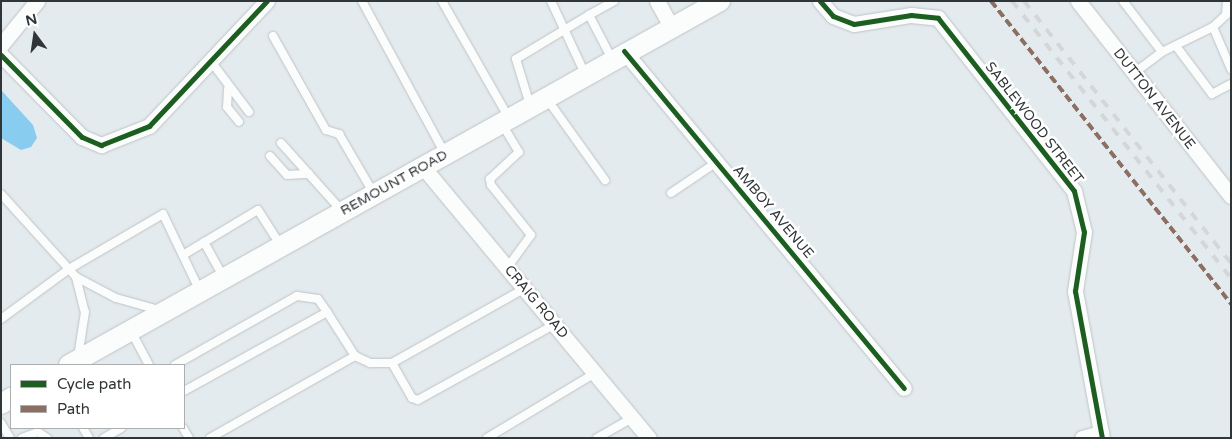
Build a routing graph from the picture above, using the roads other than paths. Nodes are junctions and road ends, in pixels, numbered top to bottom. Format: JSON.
{"nodes":[{"id":1,"x":37,"y":1,"type":"edge"},
{"id":2,"x":267,"y":1,"type":"edge"},
{"id":3,"x":362,"y":1,"type":"edge"},
{"id":4,"x":442,"y":1,"type":"edge"},
{"id":5,"x":550,"y":1,"type":"edge"},
{"id":6,"x":656,"y":1,"type":"edge"},
{"id":7,"x":720,"y":1,"type":"edge"},
{"id":8,"x":820,"y":1,"type":"edge"},
{"id":9,"x":1078,"y":1,"type":"edge"},
{"id":10,"x":1123,"y":1,"type":"edge"},
{"id":11,"x":1227,"y":1,"type":"edge"},
{"id":12,"x":610,"y":2,"type":"edge"},
{"id":13,"x":590,"y":15,"type":"junction"},
{"id":14,"x":671,"y":26,"type":"junction"},
{"id":15,"x":1213,"y":27,"type":"junction"},
{"id":16,"x":564,"y":30,"type":"junction"},
{"id":17,"x":273,"y":36,"type":"dead end"},
{"id":18,"x":1,"y":45,"type":"edge"},
{"id":19,"x":1176,"y":46,"type":"junction"},
{"id":20,"x":1162,"y":52,"type":"junction"},
{"id":21,"x":1,"y":55,"type":"edge"},
{"id":22,"x":618,"y":55,"type":"junction"},
{"id":23,"x":212,"y":64,"type":"junction"},
{"id":24,"x":1231,"y":69,"type":"edge"},
{"id":25,"x":1134,"y":73,"type":"junction"},
{"id":26,"x":585,"y":74,"type":"junction"},
{"id":27,"x":1231,"y":84,"type":"edge"},
{"id":28,"x":228,"y":89,"type":"junction"},
{"id":29,"x":538,"y":101,"type":"junction"},
{"id":30,"x":249,"y":112,"type":"dead end"},
{"id":31,"x":505,"y":120,"type":"junction"},
{"id":32,"x":239,"y":122,"type":"dead end"},
{"id":33,"x":281,"y":143,"type":"dead end"},
{"id":34,"x":445,"y":154,"type":"junction"},
{"id":35,"x":270,"y":156,"type":"dead end"},
{"id":36,"x":717,"y":162,"type":"junction"},
{"id":37,"x":423,"y":167,"type":"junction"},
{"id":38,"x":309,"y":174,"type":"junction"},
{"id":39,"x":605,"y":180,"type":"dead end"},
{"id":40,"x":671,"y":193,"type":"dead end"},
{"id":41,"x":1,"y":194,"type":"edge"},
{"id":42,"x":374,"y":194,"type":"junction"},
{"id":43,"x":1231,"y":196,"type":"edge"},
{"id":44,"x":343,"y":212,"type":"junction"},
{"id":45,"x":204,"y":242,"type":"junction"},
{"id":46,"x":281,"y":246,"type":"junction"},
{"id":47,"x":183,"y":255,"type":"junction"},
{"id":48,"x":507,"y":268,"type":"junction"},
{"id":49,"x":69,"y":269,"type":"junction"},
{"id":50,"x":223,"y":276,"type":"junction"},
{"id":51,"x":76,"y":277,"type":"junction"},
{"id":52,"x":199,"y":289,"type":"junction"},
{"id":53,"x":524,"y":289,"type":"junction"},
{"id":54,"x":165,"y":312,"type":"junction"},
{"id":55,"x":327,"y":312,"type":"junction"},
{"id":56,"x":1,"y":319,"type":"edge"},
{"id":57,"x":555,"y":324,"type":"junction"},
{"id":58,"x":131,"y":331,"type":"junction"},
{"id":59,"x":355,"y":356,"type":"junction"},
{"id":60,"x":73,"y":363,"type":"edge"},
{"id":61,"x":392,"y":363,"type":"junction"},
{"id":62,"x":148,"y":364,"type":"edge"},
{"id":63,"x":177,"y":364,"type":"edge"},
{"id":64,"x":595,"y":374,"type":"junction"},
{"id":65,"x":904,"y":388,"type":"dead end"},
{"id":66,"x":185,"y":390,"type":"edge"},
{"id":67,"x":632,"y":418,"type":"junction"},
{"id":68,"x":1,"y":422,"type":"edge"},
{"id":69,"x":119,"y":429,"type":"edge"},
{"id":70,"x":1102,"y":436,"type":"edge"},
{"id":71,"x":10,"y":438,"type":"edge"},
{"id":72,"x":24,"y":438,"type":"edge"},
{"id":73,"x":47,"y":438,"type":"edge"},
{"id":74,"x":104,"y":438,"type":"edge"},
{"id":75,"x":210,"y":438,"type":"edge"},
{"id":76,"x":486,"y":438,"type":"edge"},
{"id":77,"x":598,"y":438,"type":"edge"},
{"id":78,"x":649,"y":438,"type":"edge"},
{"id":79,"x":1082,"y":438,"type":"edge"}],
"edges":[{"from":1,"to":18,"type":"street"},
{"from":2,"to":23,"type":"street"},
{"from":3,"to":34,"type":"lane"},
{"from":4,"to":31,"type":"lane"},
{"from":5,"to":16,"type":"lane"},
{"from":6,"to":14,"type":"street"},
{"from":7,"to":14,"type":"main road","name":"REMOUNT ROAD"},
{"from":8,"to":70,"type":"street","name":"SABLEWOOD STREET"},
{"from":9,"to":25,"type":"street","name":"DUTTON AVENUE"},
{"from":10,"to":20,"type":"lane"},
{"from":11,"to":15,"type":"lane"},
{"from":12,"to":13,"type":"lane"},
{"from":13,"to":16,"type":"lane"},
{"from":13,"to":22,"type":"lane"},
{"from":14,"to":22,"type":"main road","name":"REMOUNT ROAD"},
{"from":15,"to":19,"type":"lane"},
{"from":15,"to":24,"type":"lane"},
{"from":16,"to":26,"type":"lane"},
{"from":16,"to":29,"type":"lane"},
{"from":17,"to":42,"type":"lane"},
{"from":19,"to":20,"type":"lane"},
{"from":19,"to":27,"type":"lane"},
{"from":20,"to":25,"type":"lane"},
{"from":21,"to":23,"type":"street"},
{"from":22,"to":26,"type":"main road","name":"REMOUNT ROAD"},
{"from":22,"to":36,"type":"street","name":"AMBOY AVENUE"},
{"from":23,"to":28,"type":"lane"},
{"from":25,"to":43,"type":"street","name":"DUTTON AVENUE"},
{"from":26,"to":29,"type":"main road","name":"REMOUNT ROAD"},
{"from":28,"to":30,"type":"lane"},
{"from":28,"to":32,"type":"lane"},
{"from":29,"to":31,"type":"main road","name":"REMOUNT ROAD"},
{"from":29,"to":39,"type":"lane"},
{"from":31,"to":34,"type":"main road","name":"REMOUNT ROAD"},
{"from":31,"to":48,"type":"lane"},
{"from":33,"to":38,"type":"lane"},
{"from":34,"to":37,"type":"main road","name":"REMOUNT ROAD"},
{"from":35,"to":38,"type":"lane"},
{"from":36,"to":40,"type":"lane"},
{"from":36,"to":65,"type":"street","name":"AMBOY AVENUE"},
{"from":37,"to":42,"type":"main road","name":"REMOUNT ROAD"},
{"from":37,"to":48,"type":"street","name":"CRAIG ROAD"},
{"from":38,"to":44,"type":"lane"},
{"from":41,"to":49,"type":"lane"},
{"from":42,"to":44,"type":"main road","name":"REMOUNT ROAD"},
{"from":44,"to":46,"type":"main road","name":"REMOUNT ROAD"},
{"from":45,"to":46,"type":"lane"},
{"from":45,"to":47,"type":"lane"},
{"from":45,"to":50,"type":"lane"},
{"from":46,"to":50,"type":"main road","name":"REMOUNT ROAD"},
{"from":47,"to":49,"type":"lane"},
{"from":47,"to":52,"type":"lane"},
{"from":48,"to":53,"type":"street","name":"CRAIG ROAD"},
{"from":49,"to":51,"type":"lane"},
{"from":49,"to":56,"type":"lane"},
{"from":50,"to":52,"type":"main road","name":"REMOUNT ROAD"},
{"from":51,"to":54,"type":"lane"},
{"from":51,"to":60,"type":"lane"},
{"from":52,"to":54,"type":"main road","name":"REMOUNT ROAD"},
{"from":53,"to":57,"type":"street","name":"CRAIG ROAD"},
{"from":53,"to":61,"type":"lane"},
{"from":54,"to":58,"type":"main road","name":"REMOUNT ROAD"},
{"from":55,"to":59,"type":"lane"},
{"from":55,"to":63,"type":"lane"},
{"from":55,"to":66,"type":"lane"},
{"from":57,"to":61,"type":"lane"},
{"from":57,"to":64,"type":"street","name":"CRAIG ROAD"},
{"from":58,"to":60,"type":"main road","name":"REMOUNT ROAD"},
{"from":58,"to":62,"type":"lane"},
{"from":59,"to":61,"type":"lane"},
{"from":59,"to":75,"type":"lane"},
{"from":64,"to":67,"type":"street","name":"CRAIG ROAD"},
{"from":64,"to":76,"type":"lane"},
{"from":67,"to":77,"type":"lane"},
{"from":67,"to":78,"type":"street","name":"CRAIG ROAD"},
{"from":68,"to":71,"type":"lane"},
{"from":69,"to":74,"type":"lane"},
{"from":70,"to":79,"type":"street"},
{"from":72,"to":73,"type":"lane"}]}
